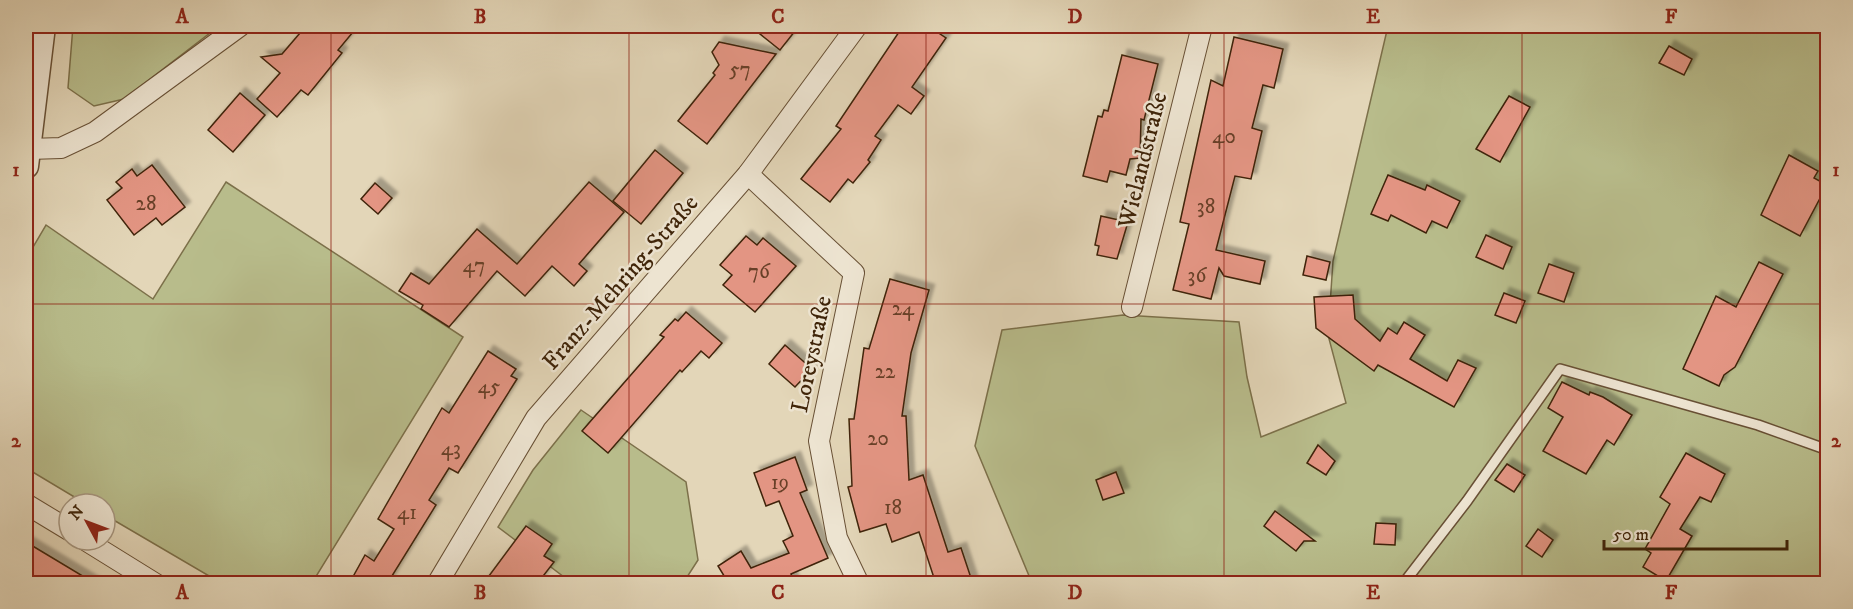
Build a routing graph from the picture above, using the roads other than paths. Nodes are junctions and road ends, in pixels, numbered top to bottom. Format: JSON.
{"nodes":[{"id":1,"x":43,"y":26,"type":"edge"},
{"id":2,"x":240,"y":26,"type":"edge"},
{"id":3,"x":857,"y":26,"type":"edge"},
{"id":4,"x":1202,"y":26,"type":"edge"},
{"id":5,"x":30,"y":102,"type":"edge"},
{"id":6,"x":27,"y":157,"type":"edge"},
{"id":7,"x":748,"y":174,"type":"junction"},
{"id":8,"x":1132,"y":308,"type":"dead end"},
{"id":9,"x":1827,"y":450,"type":"edge"},
{"id":10,"x":26,"y":504,"type":"edge"},
{"id":11,"x":57,"y":523,"type":"edge"},
{"id":12,"x":104,"y":552,"type":"edge"},
{"id":13,"x":156,"y":584,"type":"edge"},
{"id":14,"x":437,"y":584,"type":"edge"},
{"id":15,"x":859,"y":584,"type":"edge"},
{"id":16,"x":1403,"y":584,"type":"edge"}],
"edges":[{"from":1,"to":5,"type":"street"},
{"from":2,"to":6,"type":"street"},
{"from":3,"to":7,"type":"street","name":"Franz-Mehring-Straße"},
{"from":4,"to":8,"type":"street","name":"Wielandstraße"},
{"from":5,"to":6,"type":"street"},
{"from":7,"to":14,"type":"street","name":"Franz-Mehring-Straße"},
{"from":7,"to":15,"type":"street","name":"Loreystraße"},
{"from":9,"to":16,"type":"lane"},
{"from":10,"to":11,"type":"street"},
{"from":12,"to":13,"type":"street"}]}
